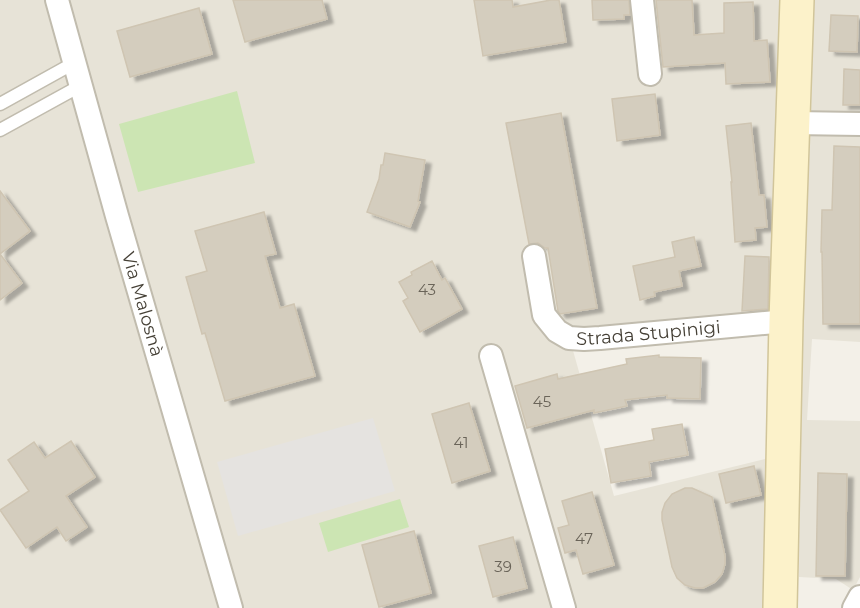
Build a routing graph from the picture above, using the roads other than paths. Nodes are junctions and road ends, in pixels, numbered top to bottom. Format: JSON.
{"nodes":[{"id":1,"x":57,"y":0,"type":"edge"},
{"id":2,"x":642,"y":0,"type":"edge"},
{"id":3,"x":796,"y":0,"type":"edge"},
{"id":4,"x":74,"y":63,"type":"junction"},
{"id":5,"x":651,"y":74,"type":"dead end"},
{"id":6,"x":80,"y":86,"type":"junction"},
{"id":7,"x":0,"y":104,"type":"edge"},
{"id":8,"x":793,"y":123,"type":"junction"},
{"id":9,"x":860,"y":124,"type":"edge"},
{"id":10,"x":0,"y":130,"type":"edge"},
{"id":11,"x":534,"y":256,"type":"dead end"},
{"id":12,"x":786,"y":321,"type":"junction"},
{"id":13,"x":491,"y":356,"type":"dead end"},
{"id":14,"x":780,"y":596,"type":"edge"},
{"id":15,"x":860,"y":597,"type":"edge"},
{"id":16,"x":231,"y":608,"type":"edge"},
{"id":17,"x":564,"y":608,"type":"edge"},
{"id":18,"x":854,"y":608,"type":"edge"}],
"edges":[{"from":1,"to":4,"type":"street","name":"Via Malosnà"},
{"from":2,"to":5,"type":"street"},
{"from":3,"to":8,"type":"street"},
{"from":4,"to":6,"type":"street","name":"Via Malosnà"},
{"from":4,"to":7,"type":"lane"},
{"from":6,"to":10,"type":"lane"},
{"from":6,"to":16,"type":"street","name":"Via Malosnà"},
{"from":8,"to":9,"type":"street"},
{"from":8,"to":12,"type":"street"},
{"from":11,"to":12,"type":"street","name":"Strada Stupinigi"},
{"from":12,"to":14,"type":"street"},
{"from":13,"to":17,"type":"street"},
{"from":15,"to":18,"type":"street"}]}
